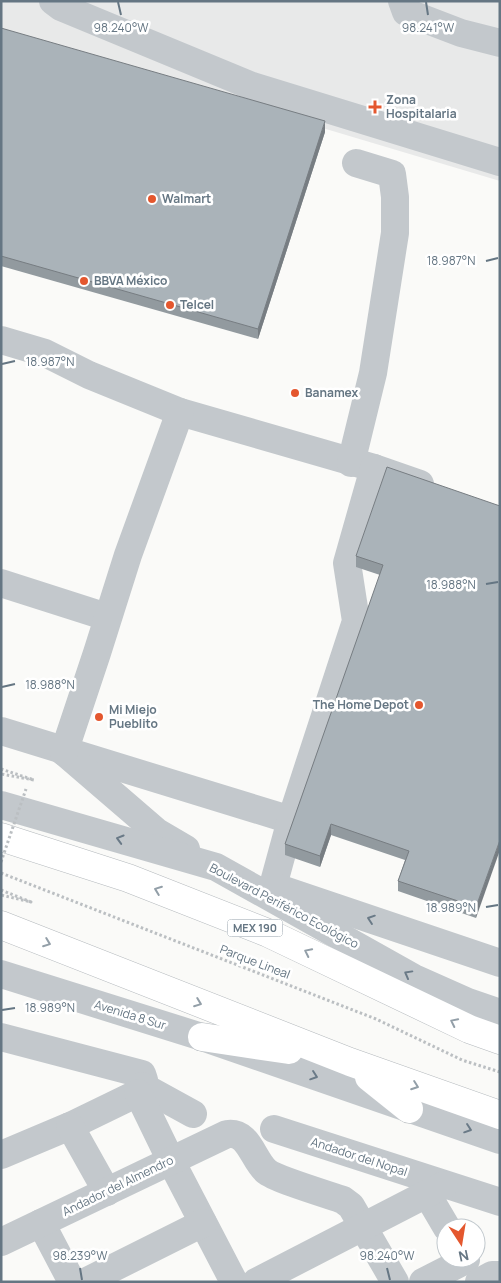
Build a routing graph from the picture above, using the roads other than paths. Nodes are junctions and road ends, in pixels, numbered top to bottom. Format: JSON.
{"nodes":[{"id":1,"x":54,"y":1,"type":"edge"},
{"id":2,"x":402,"y":1,"type":"edge"},
{"id":3,"x":500,"y":43,"type":"edge"},
{"id":4,"x":500,"y":162,"type":"edge"},
{"id":5,"x":356,"y":163,"type":"dead end"},
{"id":6,"x":1,"y":340,"type":"edge"},
{"id":7,"x":180,"y":412,"type":"junction"},
{"id":8,"x":362,"y":466,"type":"junction"},
{"id":9,"x":446,"y":492,"type":"edge"},
{"id":10,"x":1,"y":583,"type":"edge"},
{"id":11,"x":107,"y":617,"type":"junction"},
{"id":12,"x":1,"y":731,"type":"edge"},
{"id":13,"x":64,"y":752,"type":"junction"},
{"id":14,"x":1,"y":806,"type":"edge"},
{"id":15,"x":290,"y":820,"type":"junction"},
{"id":16,"x":1,"y":837,"type":"edge"},
{"id":17,"x":216,"y":867,"type":"junction"},
{"id":18,"x":273,"y":886,"type":"junction"},
{"id":19,"x":1,"y":926,"type":"edge"},
{"id":20,"x":500,"y":962,"type":"edge"},
{"id":21,"x":1,"y":974,"type":"edge"},
{"id":22,"x":500,"y":1013,"type":"edge"},
{"id":23,"x":1,"y":1037,"type":"edge"},
{"id":24,"x":202,"y":1037,"type":"junction"},
{"id":25,"x":500,"y":1040,"type":"edge"},
{"id":26,"x":343,"y":1060,"type":"junction"},
{"id":27,"x":140,"y":1090,"type":"junction"},
{"id":28,"x":409,"y":1109,"type":"junction"},
{"id":29,"x":193,"y":1114,"type":"dead end"},
{"id":30,"x":500,"y":1115,"type":"edge"},
{"id":31,"x":70,"y":1126,"type":"junction"},
{"id":32,"x":274,"y":1129,"type":"dead end"},
{"id":33,"x":500,"y":1140,"type":"edge"},
{"id":34,"x":1,"y":1155,"type":"edge"},
{"id":35,"x":171,"y":1161,"type":"junction"},
{"id":36,"x":436,"y":1190,"type":"junction"},
{"id":37,"x":107,"y":1192,"type":"junction"},
{"id":38,"x":500,"y":1202,"type":"edge"},
{"id":39,"x":444,"y":1218,"type":"edge"},
{"id":40,"x":41,"y":1223,"type":"junction"},
{"id":41,"x":203,"y":1223,"type":"junction"},
{"id":42,"x":364,"y":1228,"type":"junction"},
{"id":43,"x":1,"y":1242,"type":"edge"},
{"id":44,"x":482,"y":1270,"type":"edge"},
{"id":45,"x":72,"y":1282,"type":"edge"},
{"id":46,"x":85,"y":1282,"type":"edge"},
{"id":47,"x":234,"y":1282,"type":"edge"},
{"id":48,"x":256,"y":1282,"type":"edge"},
{"id":49,"x":395,"y":1282,"type":"edge"},
{"id":50,"x":423,"y":1282,"type":"edge"}],
"edges":[{"from":1,"to":4,"type":"street"},
{"from":2,"to":3,"type":"street"},
{"from":5,"to":8,"type":"street"},
{"from":6,"to":7,"type":"street"},
{"from":7,"to":8,"type":"street"},
{"from":7,"to":11,"type":"street"},
{"from":8,"to":9,"type":"street"},
{"from":8,"to":15,"type":"street"},
{"from":10,"to":11,"type":"street"},
{"from":11,"to":13,"type":"street"},
{"from":12,"to":13,"type":"street"},
{"from":13,"to":15,"type":"street"},
{"from":13,"to":17,"type":"street"},
{"from":17,"to":14,"type":"street","name":"Boulevard Periférico Ecológico","one_way":true},
{"from":15,"to":18,"type":"street"},
{"from":25,"to":16,"type":"highway","number":"MEX 190","one_way":true},
{"from":17,"to":18,"type":"street"},
{"from":22,"to":17,"type":"street","name":"Boulevard Periférico Ecológico","one_way":true},
{"from":20,"to":18,"type":"street","one_way":true},
{"from":19,"to":26,"type":"highway","one_way":true},
{"from":21,"to":24,"type":"street","name":"Avenida 8 Sur"},
{"from":23,"to":27,"type":"street"},
{"from":24,"to":26,"type":"highway"},
{"from":24,"to":28,"type":"street","one_way":true},
{"from":26,"to":28,"type":"highway"},
{"from":26,"to":30,"type":"highway","one_way":true},
{"from":27,"to":29,"type":"street"},
{"from":27,"to":31,"type":"street"},
{"from":27,"to":35,"type":"street"},
{"from":28,"to":33,"type":"street","one_way":true},
{"from":31,"to":34,"type":"street"},
{"from":31,"to":37,"type":"street"},
{"from":32,"to":36,"type":"street","name":"Andador del Nopal"},
{"from":35,"to":37,"type":"street","name":"Andador del Almendro"},
{"from":35,"to":41,"type":"street"},
{"from":35,"to":42,"type":"street","name":"Andador del Almendro"},
{"from":36,"to":38,"type":"street","name":"Andador del Nopal"},
{"from":36,"to":39,"type":"street"},
{"from":36,"to":42,"type":"street"},
{"from":37,"to":40,"type":"street","name":"Andador del Almendro"},
{"from":40,"to":43,"type":"street","name":"Andador del Almendro"},
{"from":40,"to":45,"type":"street"},
{"from":41,"to":46,"type":"street"},
{"from":41,"to":47,"type":"street"},
{"from":42,"to":48,"type":"street"},
{"from":42,"to":49,"type":"street"},
{"from":44,"to":50,"type":"street"}]}
